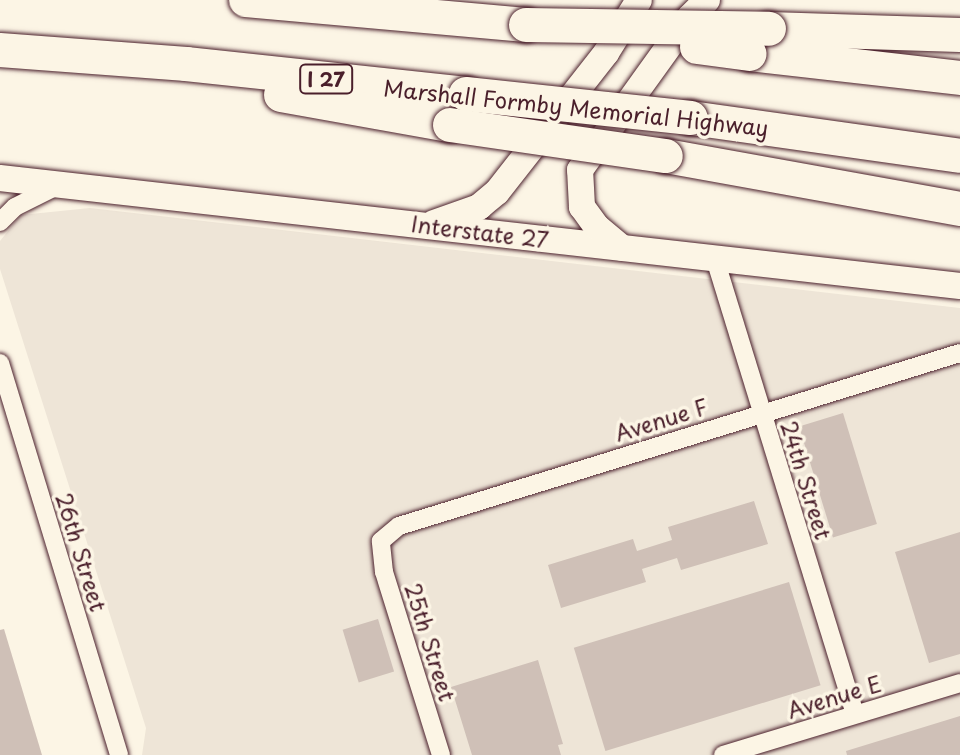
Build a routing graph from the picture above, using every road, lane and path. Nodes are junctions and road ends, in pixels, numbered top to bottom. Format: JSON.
{"nodes":[{"id":1,"x":246,"y":0,"type":"edge"},
{"id":2,"x":639,"y":0,"type":"edge"},
{"id":3,"x":707,"y":0,"type":"edge"},
{"id":4,"x":960,"y":35,"type":"edge"},
{"id":5,"x":760,"y":41,"type":"junction"},
{"id":6,"x":3,"y":51,"type":"edge"},
{"id":7,"x":186,"y":64,"type":"junction"},
{"id":8,"x":960,"y":78,"type":"edge"},
{"id":9,"x":960,"y":156,"type":"edge"},
{"id":10,"x":0,"y":178,"type":"edge"},
{"id":11,"x":62,"y":184,"type":"junction"},
{"id":12,"x":960,"y":209,"type":"edge"},
{"id":13,"x":0,"y":222,"type":"edge"},
{"id":14,"x":431,"y":225,"type":"junction"},
{"id":15,"x":622,"y":248,"type":"junction"},
{"id":16,"x":715,"y":259,"type":"junction"},
{"id":17,"x":960,"y":286,"type":"edge"},
{"id":18,"x":960,"y":353,"type":"edge"},
{"id":19,"x":0,"y":363,"type":"edge"},
{"id":20,"x":761,"y":413,"type":"junction"},
{"id":21,"x":381,"y":541,"type":"joint"},
{"id":22,"x":960,"y":683,"type":"edge"},
{"id":23,"x":855,"y":714,"type":"junction"},
{"id":24,"x":119,"y":755,"type":"edge"},
{"id":25,"x":441,"y":755,"type":"edge"},
{"id":26,"x":723,"y":755,"type":"edge"}],
"edges":[{"from":1,"to":5,"type":"highway","bridge":true},
{"from":2,"to":14,"type":"main road"},
{"from":3,"to":15,"type":"main road"},
{"from":4,"to":5,"type":"highway"},
{"from":5,"to":8,"type":"highway"},
{"from":6,"to":7,"type":"highway","name":"Marshall Formby Memorial Highway","number":"I 27"},
{"from":7,"to":9,"type":"highway","name":"Marshall Formby Memorial Highway","number":"I 27","bridge":true},
{"from":7,"to":12,"type":"highway","bridge":true},
{"from":10,"to":11,"type":"main road","name":"Interstate 27"},
{"from":11,"to":13,"type":"street"},
{"from":11,"to":14,"type":"main road","name":"Interstate 27"},
{"from":14,"to":15,"type":"main road","name":"Interstate 27"},
{"from":15,"to":16,"type":"main road","name":"Interstate 27"},
{"from":16,"to":17,"type":"main road","name":"Interstate 27"},
{"from":16,"to":20,"type":"street","name":"24th Street"},
{"from":18,"to":20,"type":"street","name":"Avenue F"},
{"from":19,"to":24,"type":"street","name":"26th Street"},
{"from":20,"to":21,"type":"street","name":"Avenue F"},
{"from":20,"to":23,"type":"street","name":"24th Street"},
{"from":21,"to":25,"type":"street","name":"25th Street"},
{"from":22,"to":23,"type":"street","name":"Avenue E"},
{"from":23,"to":26,"type":"street","name":"Avenue E"}]}
